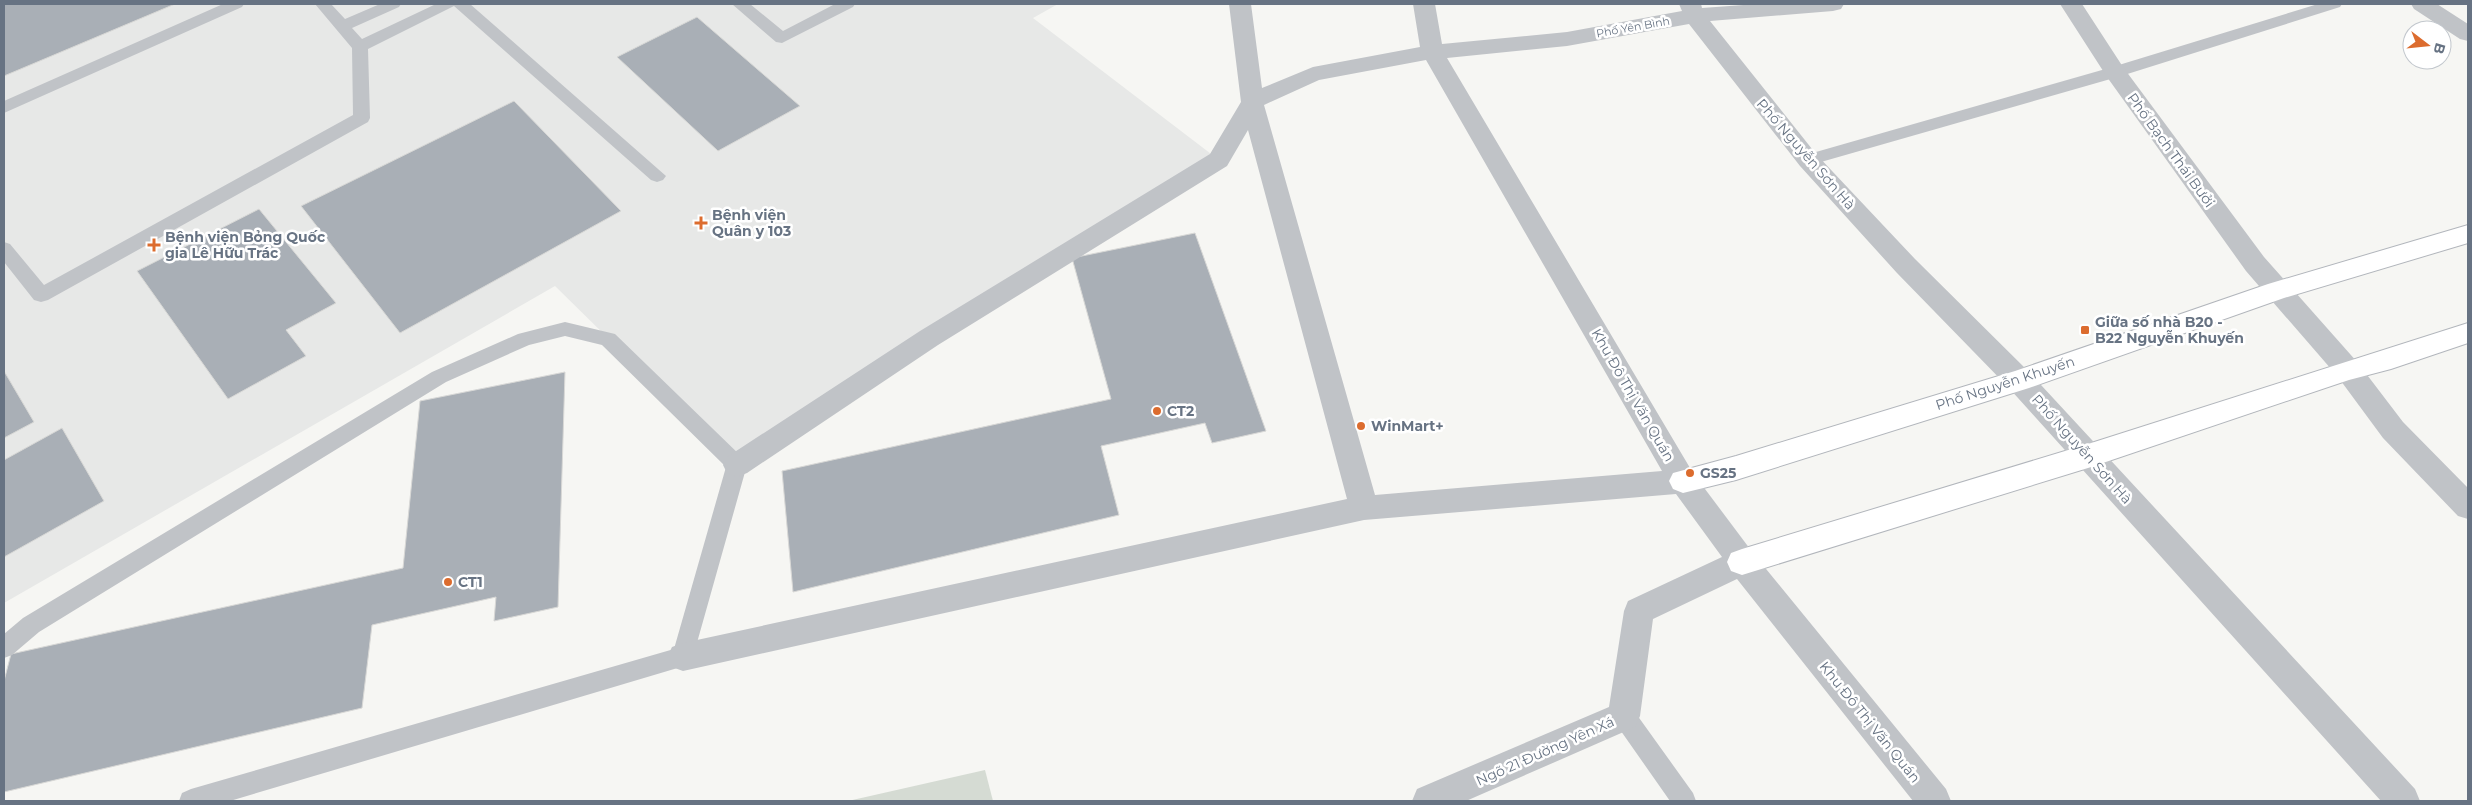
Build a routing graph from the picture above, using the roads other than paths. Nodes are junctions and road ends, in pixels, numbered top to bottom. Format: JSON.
{"nodes":[{"id":1,"x":236,"y":4,"type":"edge"},
{"id":2,"x":323,"y":4,"type":"edge"},
{"id":3,"x":394,"y":4,"type":"edge"},
{"id":4,"x":448,"y":4,"type":"edge"},
{"id":5,"x":461,"y":4,"type":"edge"},
{"id":6,"x":740,"y":4,"type":"edge"},
{"id":7,"x":847,"y":4,"type":"edge"},
{"id":8,"x":1240,"y":4,"type":"edge"},
{"id":9,"x":1424,"y":4,"type":"edge"},
{"id":10,"x":1833,"y":4,"type":"edge"},
{"id":11,"x":2071,"y":4,"type":"edge"},
{"id":12,"x":2334,"y":4,"type":"edge"},
{"id":13,"x":2422,"y":4,"type":"edge"},
{"id":14,"x":1692,"y":10,"type":"edge"},
{"id":15,"x":343,"y":26,"type":"junction"},
{"id":16,"x":2468,"y":34,"type":"edge"},
{"id":17,"x":360,"y":47,"type":"junction"},
{"id":18,"x":1432,"y":52,"type":"junction"},
{"id":19,"x":2114,"y":72,"type":"junction"},
{"id":20,"x":1252,"y":102,"type":"junction"},
{"id":21,"x":4,"y":107,"type":"edge"},
{"id":22,"x":1808,"y":160,"type":"junction"},
{"id":23,"x":657,"y":176,"type":"dead end"},
{"id":24,"x":2468,"y":234,"type":"edge"},
{"id":25,"x":4,"y":249,"type":"edge"},
{"id":26,"x":2277,"y":291,"type":"junction"},
{"id":27,"x":2468,"y":334,"type":"edge"},
{"id":28,"x":2348,"y":370,"type":"junction"},
{"id":29,"x":2019,"y":380,"type":"junction"},
{"id":30,"x":2088,"y":456,"type":"junction"},
{"id":31,"x":737,"y":464,"type":"junction"},
{"id":32,"x":1683,"y":481,"type":"junction"},
{"id":33,"x":2468,"y":507,"type":"edge"},
{"id":34,"x":1364,"y":508,"type":"junction"},
{"id":35,"x":1742,"y":562,"type":"junction"},
{"id":36,"x":4,"y":648,"type":"edge"},
{"id":37,"x":683,"y":657,"type":"junction"},
{"id":38,"x":1624,"y":716,"type":"junction"},
{"id":39,"x":191,"y":801,"type":"edge"},
{"id":40,"x":1429,"y":801,"type":"edge"},
{"id":41,"x":1684,"y":801,"type":"edge"},
{"id":42,"x":1934,"y":801,"type":"edge"},
{"id":43,"x":2403,"y":801,"type":"edge"}],
"edges":[{"from":1,"to":21,"type":"lane"},
{"from":2,"to":15,"type":"lane"},
{"from":3,"to":15,"type":"lane"},
{"from":4,"to":17,"type":"lane"},
{"from":5,"to":23,"type":"lane"},
{"from":6,"to":7,"type":"lane"},
{"from":8,"to":20,"type":"street"},
{"from":9,"to":18,"type":"street","name":"Khu Đô Thị Văn Quán"},
{"from":10,"to":14,"type":"street","name":"Phố Yên Bình"},
{"from":11,"to":19,"type":"street","name":"Phố Bạch Thái Bưởi"},
{"from":12,"to":19,"type":"lane"},
{"from":13,"to":16,"type":"street"},
{"from":14,"to":18,"type":"street","name":"Phố Yên Bình"},
{"from":14,"to":22,"type":"street","name":"Phố Nguyễn Sơn Hà"},
{"from":15,"to":17,"type":"lane"},
{"from":17,"to":25,"type":"lane"},
{"from":18,"to":20,"type":"street","name":"Phố Yên Bình"},
{"from":18,"to":32,"type":"street","name":"Khu Đô Thị Văn Quán"},
{"from":19,"to":22,"type":"lane"},
{"from":19,"to":26,"type":"street","name":"Phố Bạch Thái Bưởi"},
{"from":20,"to":31,"type":"street"},
{"from":20,"to":34,"type":"street"},
{"from":22,"to":29,"type":"street","name":"Phố Nguyễn Sơn Hà"},
{"from":24,"to":26,"type":"street","name":"Phố Nguyễn Khuyến"},
{"from":26,"to":28,"type":"street","name":"Phố Bạch Thái Bưởi"},
{"from":26,"to":29,"type":"street","name":"Phố Nguyễn Khuyến"},
{"from":27,"to":28,"type":"street"},
{"from":28,"to":30,"type":"street"},
{"from":28,"to":33,"type":"street","name":"Phố Bạch Thái Bưởi"},
{"from":29,"to":30,"type":"street","name":"Phố Nguyễn Sơn Hà"},
{"from":29,"to":32,"type":"street","name":"Phố Nguyễn Khuyến"},
{"from":30,"to":35,"type":"street"},
{"from":30,"to":43,"type":"street","name":"Phố Nguyễn Sơn Hà"},
{"from":31,"to":36,"type":"lane"},
{"from":31,"to":37,"type":"lane"},
{"from":32,"to":34,"type":"street"},
{"from":32,"to":35,"type":"street","name":"Khu Đô Thị Văn Quán"},
{"from":34,"to":37,"type":"street"},
{"from":35,"to":38,"type":"street","name":"Ngõ 21 Đường Yên Xá"},
{"from":35,"to":42,"type":"street","name":"Khu Đô Thị Văn Quán"},
{"from":37,"to":39,"type":"lane"},
{"from":38,"to":40,"type":"street","name":"Ngõ 21 Đường Yên Xá"},
{"from":38,"to":41,"type":"lane"}]}
